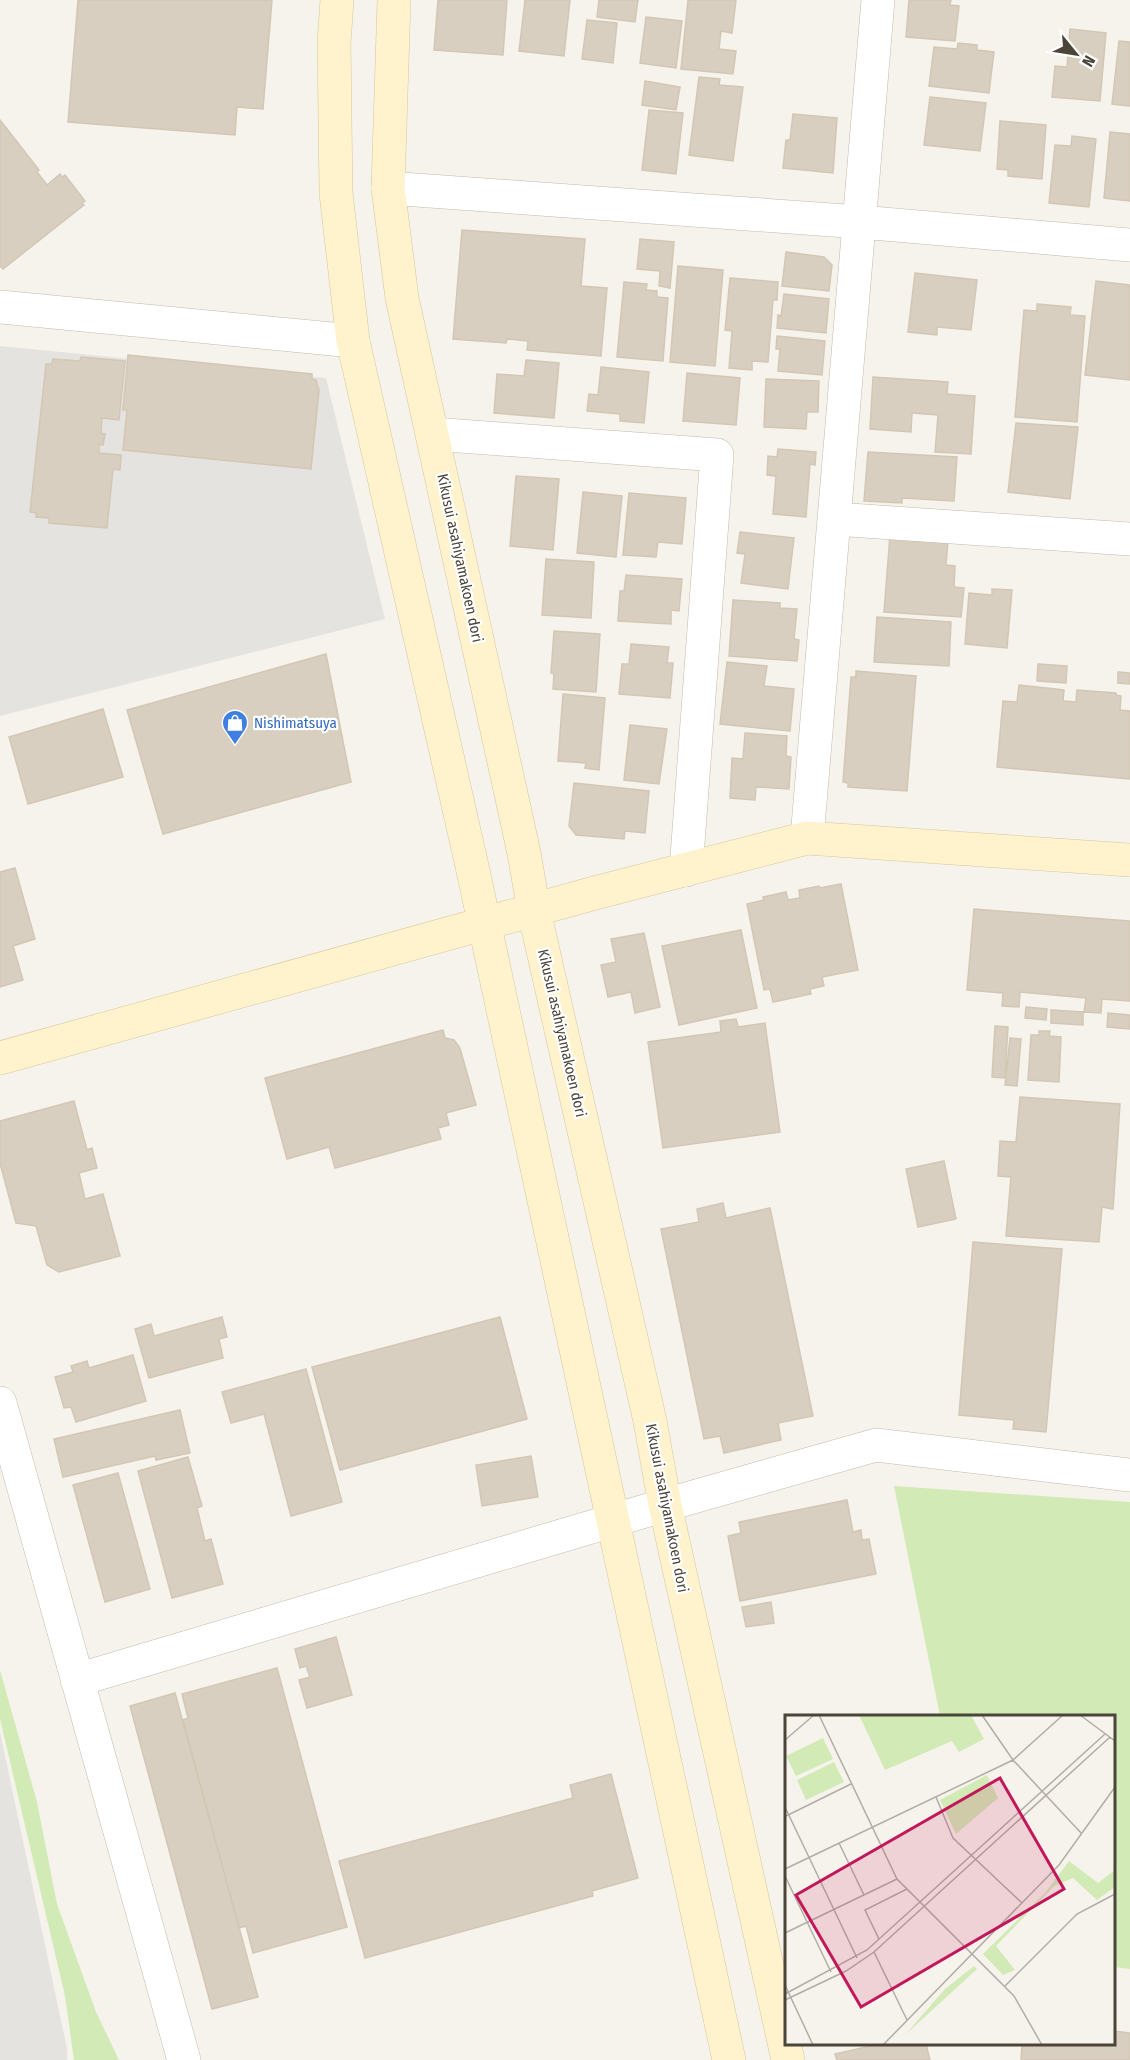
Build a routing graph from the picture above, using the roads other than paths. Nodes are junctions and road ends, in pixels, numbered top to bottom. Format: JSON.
{"nodes":[{"id":1,"x":338,"y":0,"type":"edge"},
{"id":2,"x":394,"y":0,"type":"edge"},
{"id":3,"x":879,"y":0,"type":"edge"},
{"id":4,"x":388,"y":188,"type":"junction"},
{"id":5,"x":860,"y":222,"type":"junction"},
{"id":6,"x":1130,"y":245,"type":"edge"},
{"id":7,"x":0,"y":307,"type":"edge"},
{"id":8,"x":353,"y":341,"type":"junction"},
{"id":9,"x":433,"y":435,"type":"junction"},
{"id":10,"x":835,"y":519,"type":"junction"},
{"id":11,"x":1130,"y":539,"type":"edge"},
{"id":12,"x":807,"y":838,"type":"junction"},
{"id":13,"x":1130,"y":860,"type":"edge"},
{"id":14,"x":686,"y":870,"type":"junction"},
{"id":15,"x":534,"y":911,"type":"junction"},
{"id":16,"x":483,"y":924,"type":"junction"},
{"id":17,"x":0,"y":1058,"type":"edge"},
{"id":18,"x":0,"y":1403,"type":"edge"},
{"id":19,"x":1130,"y":1475,"type":"edge"},
{"id":20,"x":665,"y":1505,"type":"junction"},
{"id":21,"x":612,"y":1521,"type":"junction"},
{"id":22,"x":77,"y":1680,"type":"junction"},
{"id":23,"x":184,"y":2060,"type":"edge"},
{"id":24,"x":729,"y":2060,"type":"edge"},
{"id":25,"x":788,"y":2060,"type":"edge"}],
"edges":[{"from":1,"to":8,"type":"street"},
{"from":2,"to":4,"type":"street","name":"Kikusui asahiyamakoen dori"},
{"from":3,"to":5,"type":"street"},
{"from":4,"to":5,"type":"street"},
{"from":4,"to":9,"type":"street","name":"Kikusui asahiyamakoen dori"},
{"from":5,"to":6,"type":"street"},
{"from":5,"to":10,"type":"street"},
{"from":7,"to":8,"type":"street"},
{"from":8,"to":16,"type":"street"},
{"from":9,"to":14,"type":"street"},
{"from":9,"to":15,"type":"street","name":"Kikusui asahiyamakoen dori"},
{"from":10,"to":11,"type":"street"},
{"from":10,"to":12,"type":"street"},
{"from":12,"to":13,"type":"street"},
{"from":12,"to":14,"type":"street"},
{"from":14,"to":15,"type":"street"},
{"from":15,"to":16,"type":"street"},
{"from":15,"to":20,"type":"street","name":"Kikusui asahiyamakoen dori"},
{"from":16,"to":17,"type":"street"},
{"from":16,"to":21,"type":"street"},
{"from":18,"to":22,"type":"street"},
{"from":19,"to":20,"type":"street"},
{"from":20,"to":21,"type":"street"},
{"from":20,"to":25,"type":"street","name":"Kikusui asahiyamakoen dori"},
{"from":21,"to":22,"type":"street"},
{"from":21,"to":24,"type":"street"},
{"from":22,"to":23,"type":"street"}]}
